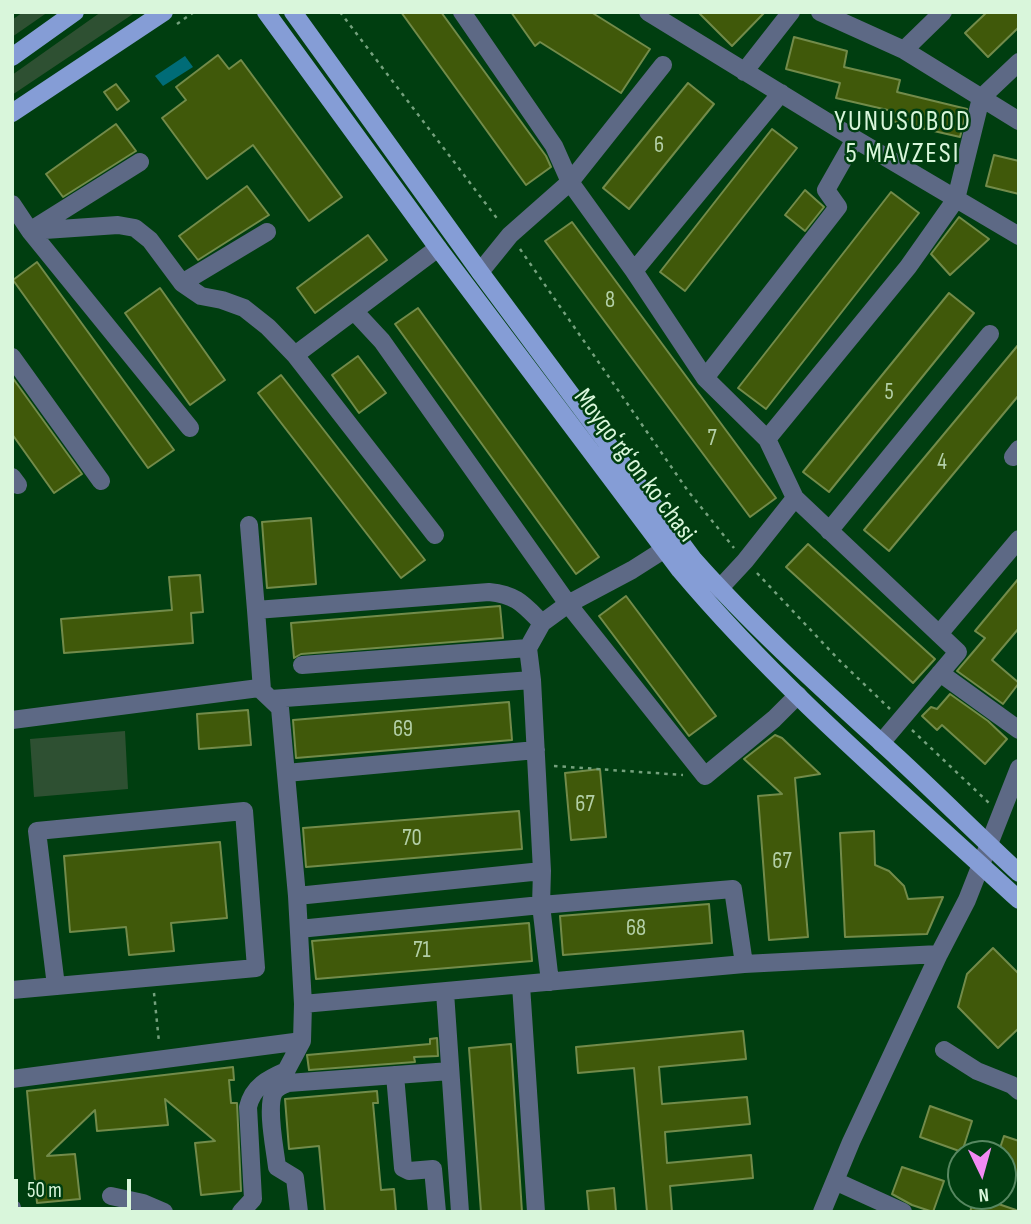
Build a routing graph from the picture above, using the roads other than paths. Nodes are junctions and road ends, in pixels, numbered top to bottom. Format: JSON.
{"nodes":[{"id":1,"x":75,"y":12,"type":"edge"},
{"id":2,"x":266,"y":12,"type":"edge"},
{"id":3,"x":293,"y":12,"type":"edge"},
{"id":4,"x":461,"y":12,"type":"edge"},
{"id":5,"x":648,"y":12,"type":"edge"},
{"id":6,"x":791,"y":12,"type":"edge"},
{"id":7,"x":820,"y":12,"type":"edge"},
{"id":8,"x":943,"y":12,"type":"edge"},
{"id":9,"x":170,"y":19,"type":"edge"},
{"id":10,"x":677,"y":19,"type":"edge"},
{"id":11,"x":904,"y":50,"type":"junction"},
{"id":12,"x":12,"y":57,"type":"edge"},
{"id":13,"x":1019,"y":62,"type":"edge"},
{"id":14,"x":663,"y":65,"type":"dead end"},
{"id":15,"x":744,"y":72,"type":"junction"},
{"id":16,"x":781,"y":93,"type":"junction"},
{"id":17,"x":981,"y":98,"type":"junction"},
{"id":18,"x":12,"y":113,"type":"edge"},
{"id":19,"x":1019,"y":121,"type":"edge"},
{"id":20,"x":855,"y":139,"type":"junction"},
{"id":21,"x":140,"y":162,"type":"dead end"},
{"id":22,"x":570,"y":182,"type":"junction"},
{"id":23,"x":956,"y":199,"type":"junction"},
{"id":24,"x":12,"y":204,"type":"edge"},
{"id":25,"x":30,"y":231,"type":"junction"},
{"id":26,"x":267,"y":232,"type":"dead end"},
{"id":27,"x":1019,"y":236,"type":"edge"},
{"id":28,"x":438,"y":248,"type":"junction"},
{"id":29,"x":634,"y":271,"type":"junction"},
{"id":30,"x":480,"y":272,"type":"junction"},
{"id":31,"x":182,"y":283,"type":"junction"},
{"id":32,"x":355,"y":312,"type":"junction"},
{"id":33,"x":990,"y":334,"type":"dead end"},
{"id":34,"x":295,"y":355,"type":"junction"},
{"id":35,"x":12,"y":357,"type":"edge"},
{"id":36,"x":705,"y":377,"type":"junction"},
{"id":37,"x":190,"y":428,"type":"dead end"},
{"id":38,"x":767,"y":439,"type":"junction"},
{"id":39,"x":101,"y":481,"type":"dead end"},
{"id":40,"x":795,"y":498,"type":"junction"},
{"id":41,"x":249,"y":525,"type":"dead end"},
{"id":42,"x":829,"y":531,"type":"junction"},
{"id":43,"x":435,"y":535,"type":"dead end"},
{"id":44,"x":1019,"y":539,"type":"edge"},
{"id":45,"x":665,"y":549,"type":"junction"},
{"id":46,"x":719,"y":589,"type":"junction"},
{"id":47,"x":568,"y":604,"type":"junction"},
{"id":48,"x":256,"y":610,"type":"junction"},
{"id":49,"x":542,"y":623,"type":"junction"},
{"id":50,"x":939,"y":634,"type":"junction"},
{"id":51,"x":528,"y":648,"type":"junction"},
{"id":52,"x":302,"y":665,"type":"dead end"},
{"id":53,"x":940,"y":673,"type":"junction"},
{"id":54,"x":532,"y":680,"type":"junction"},
{"id":55,"x":267,"y":695,"type":"junction"},
{"id":56,"x":798,"y":695,"type":"junction"},
{"id":57,"x":12,"y":720,"type":"edge"},
{"id":58,"x":1019,"y":730,"type":"edge"},
{"id":59,"x":881,"y":743,"type":"junction"},
{"id":60,"x":536,"y":758,"type":"junction"},
{"id":61,"x":1019,"y":768,"type":"edge"},
{"id":62,"x":286,"y":773,"type":"junction"},
{"id":63,"x":989,"y":844,"type":"junction"},
{"id":64,"x":981,"y":865,"type":"junction"},
{"id":65,"x":542,"y":871,"type":"junction"},
{"id":66,"x":1019,"y":873,"type":"edge"},
{"id":67,"x":297,"y":897,"type":"junction"},
{"id":68,"x":1019,"y":900,"type":"edge"},
{"id":69,"x":541,"y":905,"type":"junction"},
{"id":70,"x":299,"y":929,"type":"junction"},
{"id":71,"x":939,"y":954,"type":"junction"},
{"id":72,"x":744,"y":964,"type":"junction"},
{"id":73,"x":550,"y":982,"type":"junction"},
{"id":74,"x":522,"y":985,"type":"junction"},
{"id":75,"x":56,"y":986,"type":"junction"},
{"id":76,"x":12,"y":990,"type":"edge"},
{"id":77,"x":445,"y":992,"type":"junction"},
{"id":78,"x":303,"y":1004,"type":"junction"},
{"id":79,"x":302,"y":1041,"type":"junction"},
{"id":80,"x":944,"y":1050,"type":"dead end"},
{"id":81,"x":450,"y":1071,"type":"junction"},
{"id":82,"x":395,"y":1075,"type":"junction"},
{"id":83,"x":287,"y":1077,"type":"junction"},
{"id":84,"x":12,"y":1079,"type":"edge"},
{"id":85,"x":1019,"y":1091,"type":"edge"},
{"id":86,"x":457,"y":1168,"type":"junction"},
{"id":87,"x":433,"y":1169,"type":"junction"},
{"id":88,"x":835,"y":1181,"type":"junction"},
{"id":89,"x":111,"y":1196,"type":"dead end"},
{"id":90,"x":164,"y":1212,"type":"edge"},
{"id":91,"x":242,"y":1212,"type":"edge"},
{"id":92,"x":299,"y":1212,"type":"edge"},
{"id":93,"x":437,"y":1212,"type":"edge"},
{"id":94,"x":460,"y":1212,"type":"edge"},
{"id":95,"x":536,"y":1212,"type":"edge"},
{"id":96,"x":822,"y":1212,"type":"edge"},
{"id":97,"x":903,"y":1212,"type":"edge"}],
"edges":[{"from":1,"to":12,"type":"main road"},
{"from":2,"to":28,"type":"main road","name":"Moyqoʻrgʻon koʻchasi"},
{"from":3,"to":30,"type":"main road","name":"Moyqoʻrgʻon koʻchasi"},
{"from":4,"to":22,"type":"street"},
{"from":5,"to":10,"type":"street"},
{"from":6,"to":15,"type":"street"},
{"from":7,"to":11,"type":"street"},
{"from":8,"to":11,"type":"street"},
{"from":9,"to":18,"type":"main road"},
{"from":10,"to":15,"type":"street"},
{"from":11,"to":17,"type":"street"},
{"from":13,"to":17,"type":"street"},
{"from":14,"to":22,"type":"street"},
{"from":15,"to":16,"type":"street"},
{"from":16,"to":20,"type":"street"},
{"from":16,"to":29,"type":"street"},
{"from":17,"to":19,"type":"street"},
{"from":17,"to":23,"type":"street"},
{"from":20,"to":23,"type":"street"},
{"from":20,"to":36,"type":"street"},
{"from":21,"to":25,"type":"street"},
{"from":22,"to":29,"type":"street"},
{"from":22,"to":30,"type":"street"},
{"from":23,"to":27,"type":"street"},
{"from":23,"to":38,"type":"street"},
{"from":24,"to":25,"type":"street"},
{"from":25,"to":31,"type":"street"},
{"from":25,"to":37,"type":"street"},
{"from":26,"to":31,"type":"street"},
{"from":28,"to":32,"type":"street"},
{"from":28,"to":45,"type":"main road","name":"Moyqoʻrgʻon koʻchasi"},
{"from":29,"to":36,"type":"street"},
{"from":30,"to":46,"type":"main road","name":"Moyqoʻrgʻon koʻchasi"},
{"from":31,"to":34,"type":"street"},
{"from":32,"to":34,"type":"street"},
{"from":32,"to":47,"type":"street"},
{"from":33,"to":42,"type":"street"},
{"from":34,"to":43,"type":"street"},
{"from":35,"to":39,"type":"street"},
{"from":36,"to":38,"type":"street"},
{"from":38,"to":40,"type":"street"},
{"from":40,"to":42,"type":"street"},
{"from":40,"to":46,"type":"street"},
{"from":41,"to":48,"type":"street"},
{"from":42,"to":50,"type":"street"},
{"from":44,"to":50,"type":"street"},
{"from":45,"to":47,"type":"street"},
{"from":45,"to":56,"type":"main road","name":"Moyqoʻrgʻon koʻchasi"},
{"from":46,"to":59,"type":"main road","name":"Moyqoʻrgʻon koʻchasi"},
{"from":47,"to":49,"type":"street"},
{"from":47,"to":56,"type":"street"},
{"from":48,"to":49,"type":"street"},
{"from":48,"to":55,"type":"street"},
{"from":49,"to":51,"type":"street"},
{"from":50,"to":53,"type":"street"},
{"from":51,"to":52,"type":"street"},
{"from":51,"to":54,"type":"street"},
{"from":53,"to":58,"type":"street"},
{"from":53,"to":59,"type":"street"},
{"from":54,"to":55,"type":"street"},
{"from":54,"to":60,"type":"street"},
{"from":55,"to":57,"type":"street"},
{"from":55,"to":62,"type":"street"},
{"from":56,"to":64,"type":"main road","name":"Moyqoʻrgʻon koʻchasi"},
{"from":59,"to":63,"type":"main road","name":"Moyqoʻrgʻon koʻchasi"},
{"from":60,"to":62,"type":"street"},
{"from":60,"to":65,"type":"street"},
{"from":61,"to":63,"type":"street"},
{"from":62,"to":67,"type":"street"},
{"from":63,"to":64,"type":"street"},
{"from":63,"to":66,"type":"main road","name":"Moyqoʻrgʻon koʻchasi"},
{"from":64,"to":68,"type":"main road","name":"Moyqoʻrgʻon koʻchasi"},
{"from":64,"to":71,"type":"street"},
{"from":65,"to":67,"type":"street"},
{"from":65,"to":69,"type":"street"},
{"from":67,"to":70,"type":"street"},
{"from":69,"to":70,"type":"street"},
{"from":69,"to":72,"type":"street"},
{"from":69,"to":73,"type":"street"},
{"from":70,"to":78,"type":"street"},
{"from":71,"to":72,"type":"street"},
{"from":71,"to":88,"type":"street"},
{"from":72,"to":73,"type":"street"},
{"from":73,"to":74,"type":"street"},
{"from":74,"to":77,"type":"street"},
{"from":74,"to":95,"type":"street"},
{"from":75,"to":75,"type":"street"},
{"from":75,"to":76,"type":"street"},
{"from":77,"to":78,"type":"street"},
{"from":77,"to":81,"type":"street"},
{"from":78,"to":79,"type":"street"},
{"from":79,"to":83,"type":"street"},
{"from":79,"to":84,"type":"street"},
{"from":80,"to":85,"type":"street"},
{"from":81,"to":82,"type":"street"},
{"from":81,"to":86,"type":"street"},
{"from":82,"to":83,"type":"street"},
{"from":82,"to":87,"type":"street"},
{"from":83,"to":91,"type":"street"},
{"from":83,"to":92,"type":"street"},
{"from":86,"to":87,"type":"street"},
{"from":86,"to":94,"type":"street"},
{"from":87,"to":93,"type":"street"},
{"from":88,"to":96,"type":"street"},
{"from":88,"to":97,"type":"street"},
{"from":89,"to":90,"type":"street"}]}
